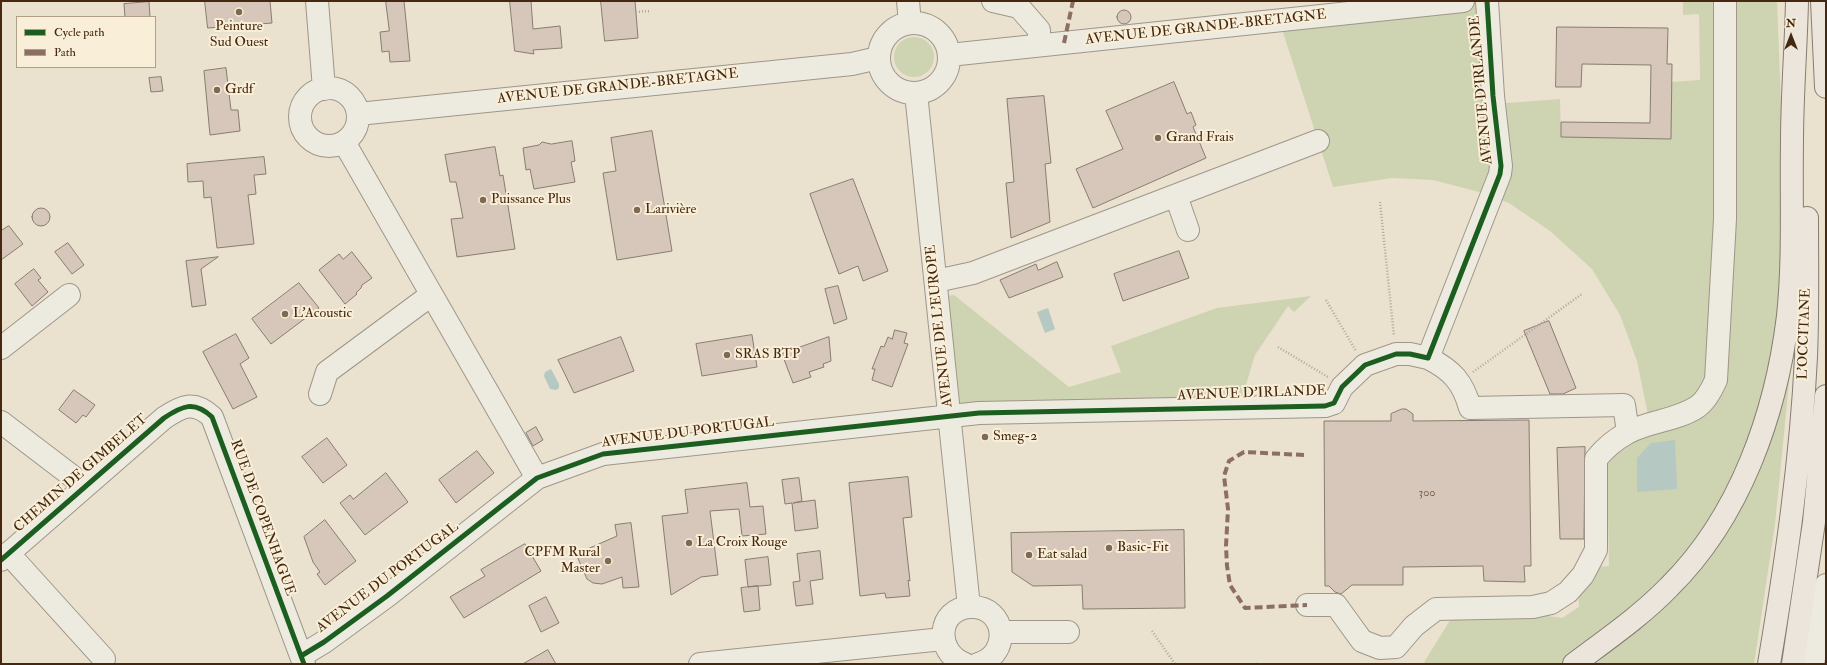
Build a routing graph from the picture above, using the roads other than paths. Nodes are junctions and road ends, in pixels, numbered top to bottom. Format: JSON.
{"nodes":[{"id":1,"x":317,"y":1,"type":"edge"},
{"id":2,"x":908,"y":1,"type":"edge"},
{"id":3,"x":993,"y":1,"type":"edge"},
{"id":4,"x":1463,"y":1,"type":"edge"},
{"id":5,"x":1487,"y":1,"type":"edge"},
{"id":6,"x":1725,"y":1,"type":"edge"},
{"id":7,"x":1798,"y":1,"type":"edge"},
{"id":8,"x":1019,"y":4,"type":"edge"},
{"id":9,"x":1823,"y":6,"type":"edge"},
{"id":10,"x":910,"y":23,"type":"junction"},
{"id":11,"x":1039,"y":38,"type":"junction"},
{"id":12,"x":949,"y":55,"type":"junction"},
{"id":13,"x":878,"y":58,"type":"junction"},
{"id":14,"x":1826,"y":87,"type":"edge"},
{"id":15,"x":324,"y":89,"type":"junction"},
{"id":16,"x":916,"y":93,"type":"junction"},
{"id":17,"x":358,"y":114,"type":"junction"},
{"id":18,"x":1318,"y":141,"type":"dead end"},
{"id":19,"x":344,"y":142,"type":"junction"},
{"id":20,"x":1176,"y":196,"type":"junction"},
{"id":21,"x":1188,"y":230,"type":"dead end"},
{"id":22,"x":936,"y":280,"type":"junction"},
{"id":23,"x":69,"y":295,"type":"dead end"},
{"id":24,"x":431,"y":295,"type":"junction"},
{"id":25,"x":1,"y":348,"type":"edge"},
{"id":26,"x":1428,"y":358,"type":"junction"},
{"id":27,"x":320,"y":394,"type":"dead end"},
{"id":28,"x":1826,"y":396,"type":"edge"},
{"id":29,"x":178,"y":409,"type":"joint"},
{"id":30,"x":949,"y":415,"type":"junction"},
{"id":31,"x":1,"y":422,"type":"edge"},
{"id":32,"x":1628,"y":432,"type":"junction"},
{"id":33,"x":538,"y":478,"type":"junction"},
{"id":34,"x":85,"y":486,"type":"junction"},
{"id":35,"x":4,"y":556,"type":"edge"},
{"id":36,"x":1826,"y":585,"type":"edge"},
{"id":37,"x":1307,"y":606,"type":"dead end"},
{"id":38,"x":969,"y":607,"type":"junction"},
{"id":39,"x":1001,"y":632,"type":"junction"},
{"id":40,"x":1068,"y":632,"type":"dead end"},
{"id":41,"x":943,"y":639,"type":"junction"},
{"id":42,"x":104,"y":659,"type":"dead end"},
{"id":43,"x":302,"y":660,"type":"edge"},
{"id":44,"x":749,"y":662,"type":"edge"},
{"id":45,"x":700,"y":664,"type":"edge"},
{"id":46,"x":965,"y":664,"type":"edge"},
{"id":47,"x":978,"y":664,"type":"edge"},
{"id":48,"x":1574,"y":664,"type":"edge"},
{"id":49,"x":1769,"y":664,"type":"edge"},
{"id":50,"x":1793,"y":664,"type":"edge"},
{"id":51,"x":1813,"y":664,"type":"edge"}],
"edges":[{"from":1,"to":15,"type":"street"},
{"from":2,"to":10,"type":"street"},
{"from":3,"to":8,"type":"street"},
{"from":4,"to":11,"type":"street","name":"AVENUE DE GRANDE-BRETAGNE"},
{"from":5,"to":26,"type":"street","name":"AVENUE D'IRLANDE"},
{"from":6,"to":32,"type":"street"},
{"from":7,"to":48,"type":"highway"},
{"from":7,"to":49,"type":"highway","name":"L'OCCITANE"},
{"from":8,"to":11,"type":"street"},
{"from":9,"to":14,"type":"highway"},
{"from":10,"to":12,"type":"street"},
{"from":10,"to":13,"type":"street"},
{"from":11,"to":12,"type":"street","name":"AVENUE DE GRANDE-BRETAGNE"},
{"from":12,"to":16,"type":"street"},
{"from":13,"to":16,"type":"street"},
{"from":13,"to":17,"type":"street","name":"AVENUE DE GRANDE-BRETAGNE"},
{"from":15,"to":17,"type":"street"},
{"from":15,"to":19,"type":"street"},
{"from":16,"to":22,"type":"street","name":"AVENUE DE L'EUROPE"},
{"from":17,"to":19,"type":"street"},
{"from":18,"to":20,"type":"street"},
{"from":19,"to":24,"type":"street"},
{"from":20,"to":21,"type":"street"},
{"from":20,"to":22,"type":"street"},
{"from":22,"to":30,"type":"street","name":"AVENUE DE L'EUROPE"},
{"from":23,"to":25,"type":"street"},
{"from":24,"to":27,"type":"street"},
{"from":24,"to":33,"type":"street"},
{"from":26,"to":30,"type":"street","name":"AVENUE D'IRLANDE"},
{"from":26,"to":32,"type":"street"},
{"from":28,"to":50,"type":"highway"},
{"from":29,"to":34,"type":"street","name":"CHEMIN DE GIMBELET"},
{"from":29,"to":43,"type":"street","name":"RUE DE COPENHAGUE"},
{"from":30,"to":33,"type":"street","name":"AVENUE DU PORTUGAL"},
{"from":30,"to":38,"type":"street","name":"AVENUE DE L'EUROPE"},
{"from":31,"to":34,"type":"street"},
{"from":32,"to":37,"type":"street"},
{"from":33,"to":43,"type":"street","name":"AVENUE DU PORTUGAL"},
{"from":34,"to":35,"type":"street","name":"CHEMIN DE GIMBELET"},
{"from":35,"to":42,"type":"street"},
{"from":36,"to":51,"type":"street"},
{"from":38,"to":39,"type":"street"},
{"from":38,"to":41,"type":"street"},
{"from":39,"to":40,"type":"street"},
{"from":39,"to":47,"type":"street"},
{"from":41,"to":44,"type":"street"},
{"from":41,"to":46,"type":"street"},
{"from":44,"to":45,"type":"street"}]}
